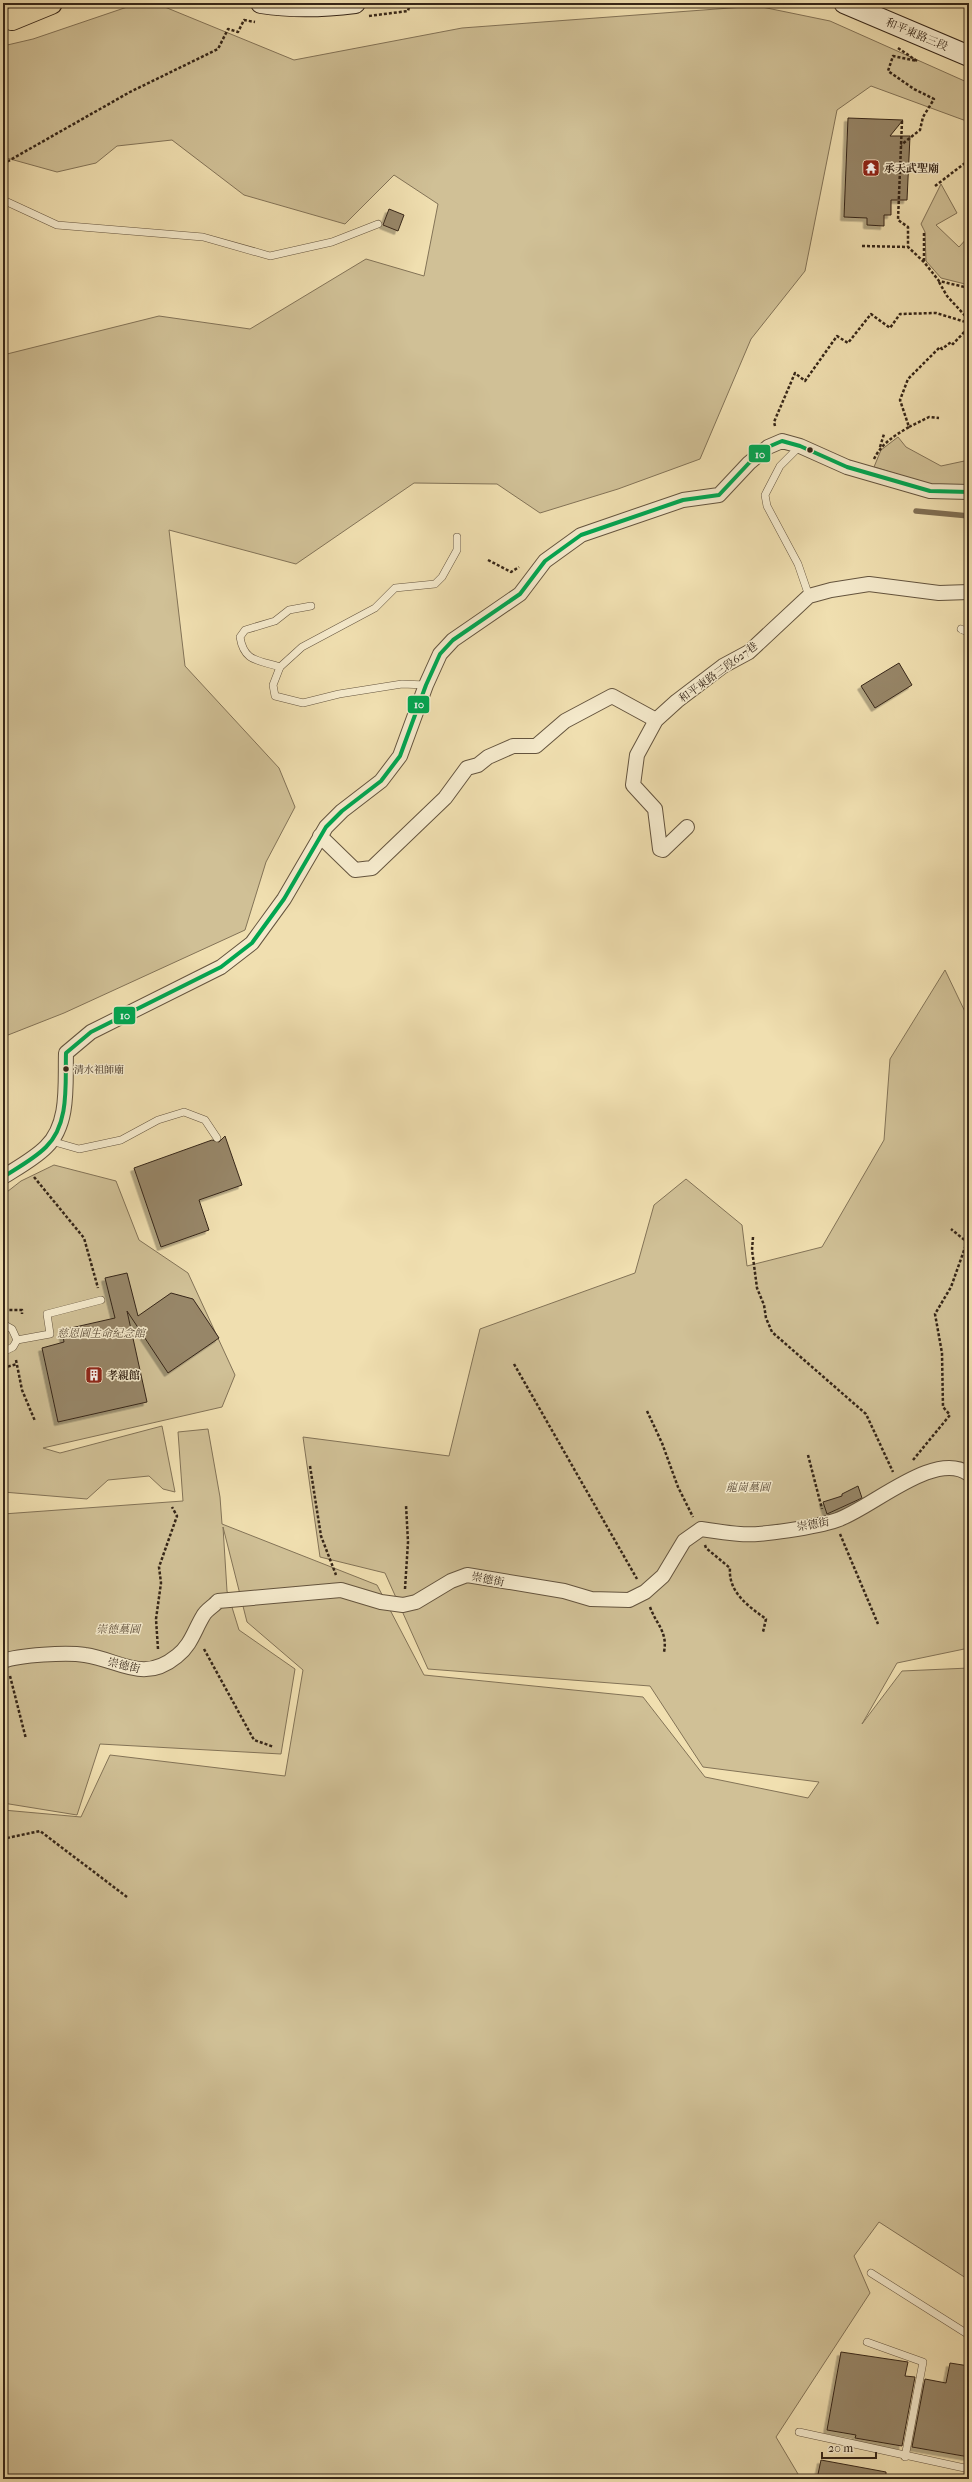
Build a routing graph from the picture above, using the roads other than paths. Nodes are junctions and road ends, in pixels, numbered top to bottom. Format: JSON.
{"nodes":[{"id":1,"x":51,"y":3,"type":"edge"},
{"id":2,"x":261,"y":3,"type":"edge"},
{"id":3,"x":355,"y":3,"type":"edge"},
{"id":4,"x":844,"y":3,"type":"edge"},
{"id":5,"x":21,"y":12,"type":"edge"},
{"id":6,"x":969,"y":56,"type":"edge"},
{"id":7,"x":3,"y":200,"type":"edge"},
{"id":8,"x":378,"y":224,"type":"dead end"},
{"id":9,"x":800,"y":446,"type":"junction"},
{"id":10,"x":969,"y":492,"type":"edge"},
{"id":11,"x":457,"y":537,"type":"dead end"},
{"id":12,"x":969,"y":592,"type":"edge"},
{"id":13,"x":809,"y":596,"type":"junction"},
{"id":14,"x":311,"y":606,"type":"dead end"},
{"id":15,"x":961,"y":629,"type":"dead end"},
{"id":16,"x":969,"y":633,"type":"edge"},
{"id":17,"x":280,"y":667,"type":"junction"},
{"id":18,"x":426,"y":685,"type":"junction"},
{"id":19,"x":656,"y":720,"type":"junction"},
{"id":20,"x":687,"y":827,"type":"dead end"},
{"id":21,"x":320,"y":836,"type":"junction"},
{"id":22,"x":217,"y":1138,"type":"dead end"},
{"id":23,"x":51,"y":1141,"type":"junction"},
{"id":24,"x":3,"y":1177,"type":"edge"},
{"id":25,"x":101,"y":1300,"type":"road end"},
{"id":26,"x":3,"y":1324,"type":"edge"},
{"id":27,"x":17,"y":1340,"type":"junction"},
{"id":28,"x":3,"y":1352,"type":"edge"},
{"id":29,"x":969,"y":1474,"type":"edge"},
{"id":30,"x":5,"y":1660,"type":"edge"},
{"id":31,"x":871,"y":2274,"type":"dead end"},
{"id":32,"x":969,"y":2335,"type":"edge"},
{"id":33,"x":867,"y":2342,"type":"dead end"},
{"id":34,"x":799,"y":2432,"type":"dead end"},
{"id":35,"x":905,"y":2457,"type":"junction"},
{"id":36,"x":969,"y":2469,"type":"edge"}],
"edges":[{"from":1,"to":5,"type":"highway"},
{"from":2,"to":3,"type":"main road"},
{"from":4,"to":6,"type":"main road","name":"和平東路三段"},
{"from":7,"to":8,"type":"lane"},
{"from":9,"to":10,"type":"street"},
{"from":9,"to":13,"type":"lane"},
{"from":9,"to":18,"type":"street"},
{"from":11,"to":17,"type":"lane"},
{"from":12,"to":13,"type":"street","name":"和平東路三段627巷"},
{"from":13,"to":19,"type":"street","name":"和平東路三段627巷"},
{"from":14,"to":17,"type":"lane"},
{"from":15,"to":16,"type":"lane"},
{"from":17,"to":18,"type":"lane"},
{"from":18,"to":21,"type":"street"},
{"from":19,"to":20,"type":"street","name":"和平東路三段627巷"},
{"from":19,"to":21,"type":"street"},
{"from":21,"to":23,"type":"street"},
{"from":22,"to":23,"type":"lane"},
{"from":23,"to":24,"type":"street"},
{"from":25,"to":27,"type":"lane"},
{"from":26,"to":27,"type":"lane"},
{"from":27,"to":28,"type":"lane"},
{"from":29,"to":30,"type":"street","name":"崇德街"},
{"from":31,"to":32,"type":"lane"},
{"from":33,"to":35,"type":"lane"},
{"from":34,"to":35,"type":"lane"},
{"from":35,"to":36,"type":"lane"}]}
